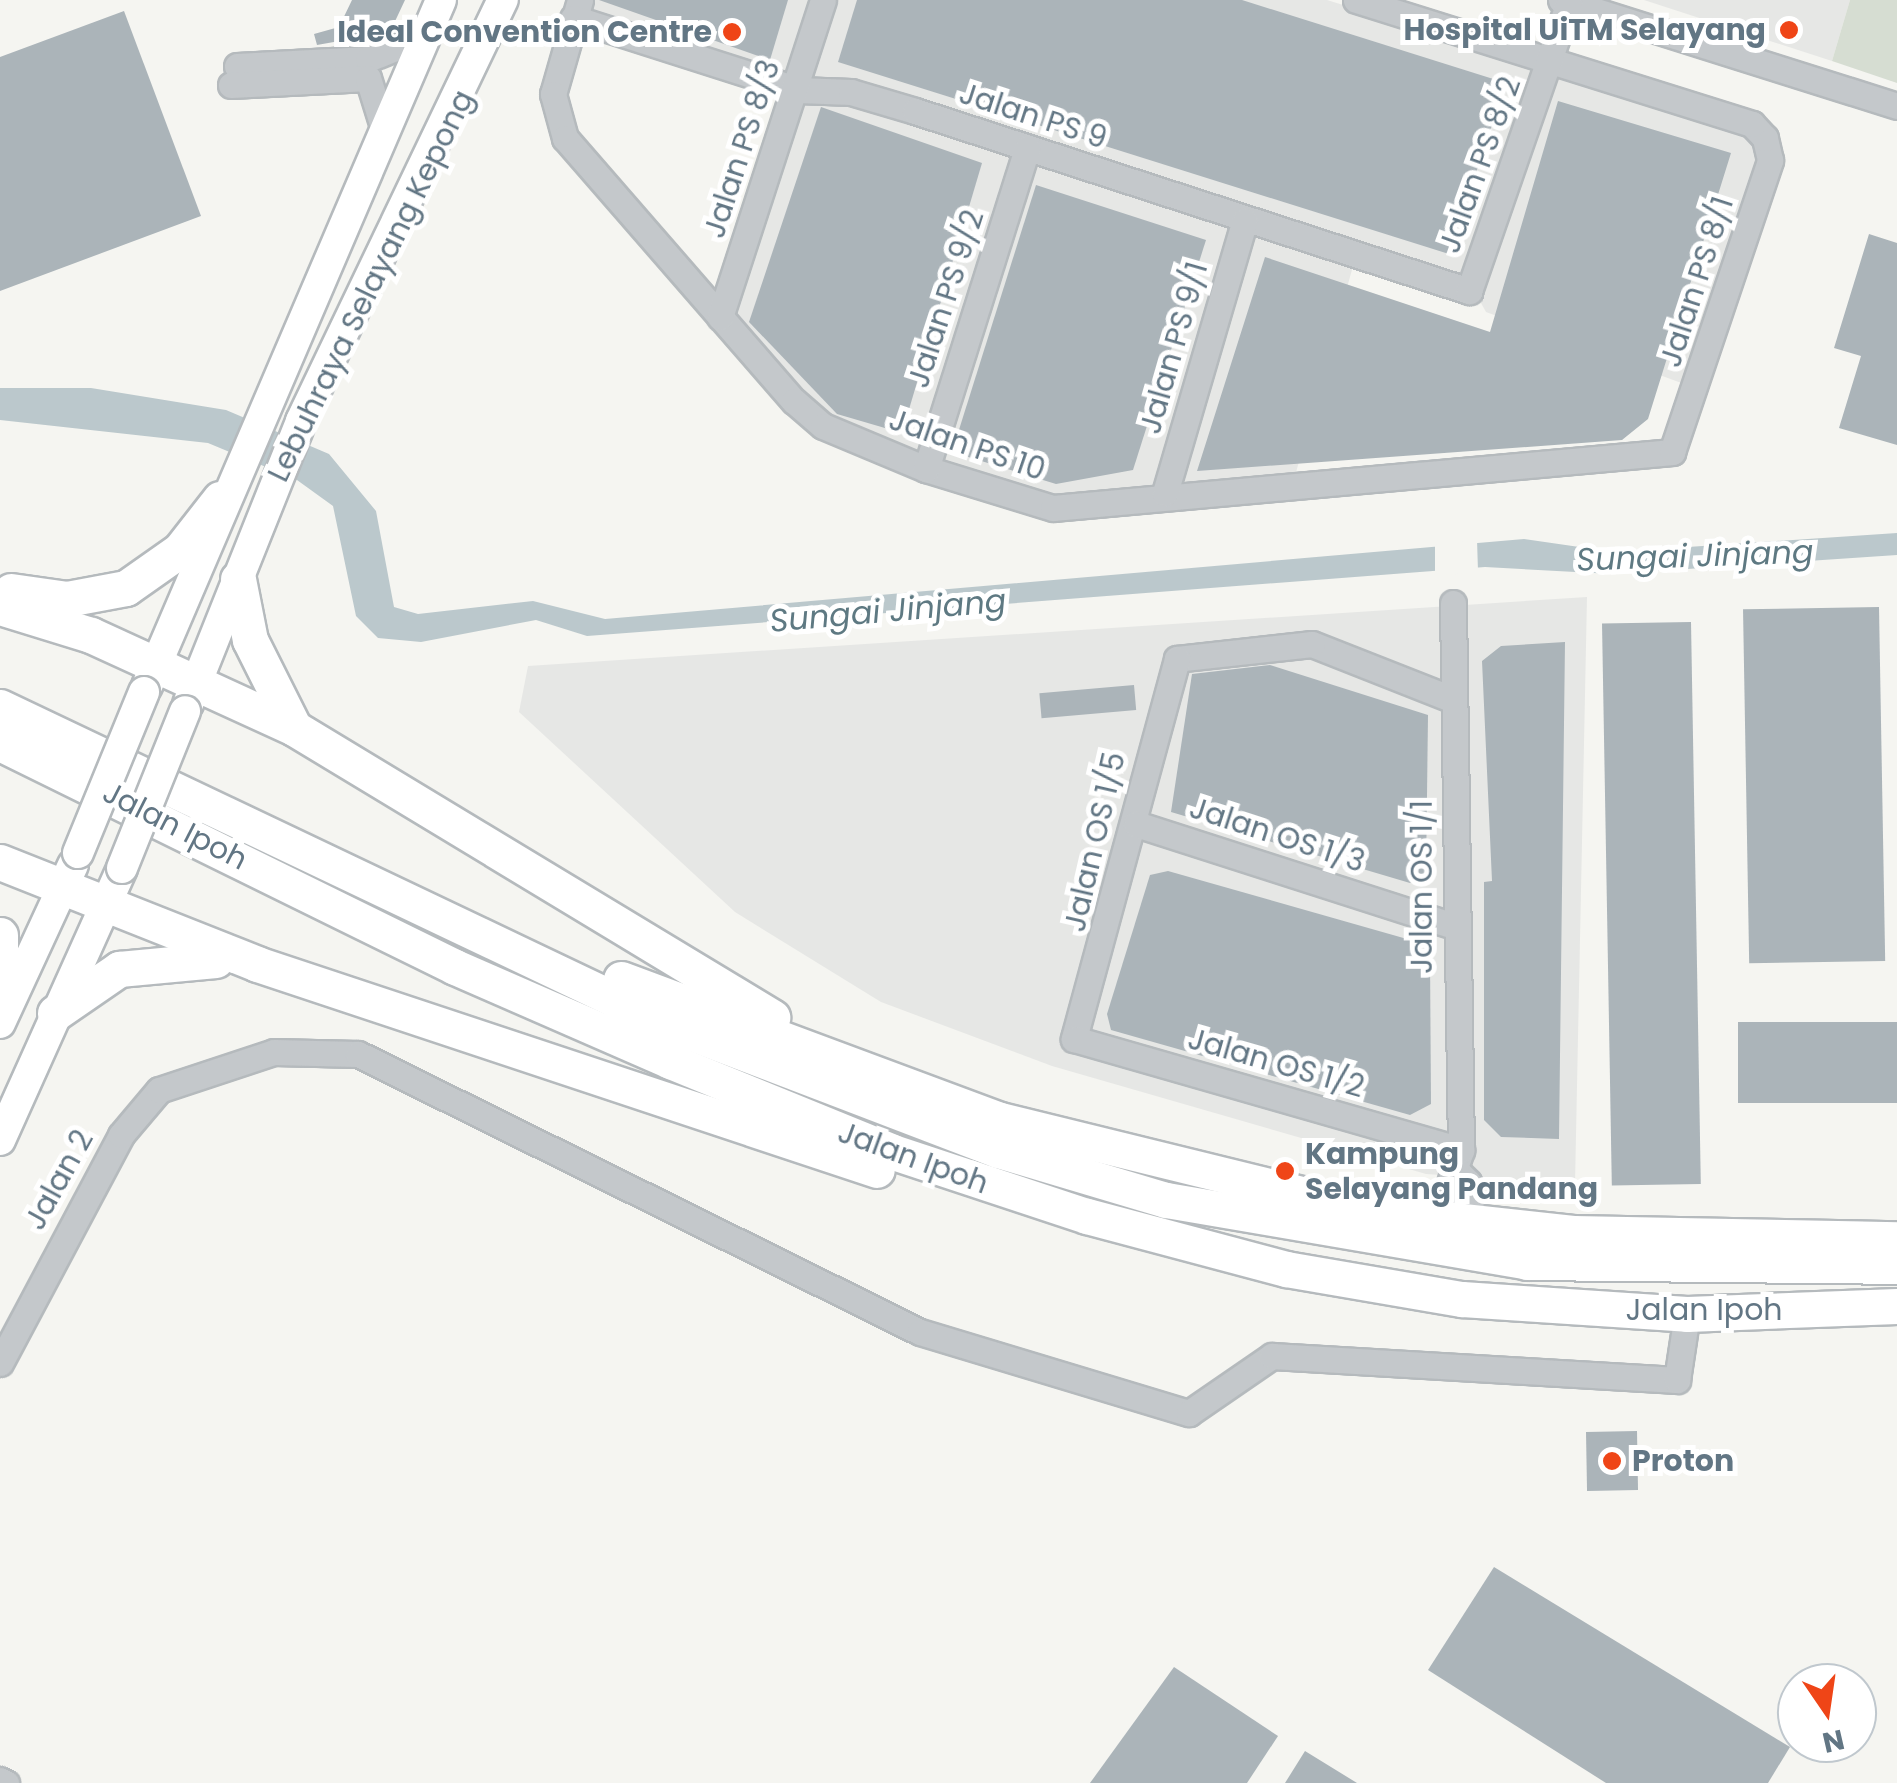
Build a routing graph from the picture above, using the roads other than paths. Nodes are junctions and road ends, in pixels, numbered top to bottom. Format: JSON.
{"nodes":[{"id":1,"x":441,"y":0,"type":"edge"},
{"id":2,"x":503,"y":0,"type":"edge"},
{"id":3,"x":823,"y":0,"type":"edge"},
{"id":4,"x":1356,"y":0,"type":"edge"},
{"id":5,"x":1565,"y":1,"type":"edge"},
{"id":6,"x":577,"y":9,"type":"edge"},
{"id":7,"x":424,"y":36,"type":"junction"},
{"id":8,"x":1551,"y":61,"type":"junction"},
{"id":9,"x":276,"y":74,"type":"junction"},
{"id":10,"x":234,"y":76,"type":"dead end"},
{"id":11,"x":798,"y":90,"type":"junction"},
{"id":12,"x":1897,"y":106,"type":"edge"},
{"id":13,"x":385,"y":133,"type":"junction"},
{"id":14,"x":1027,"y":148,"type":"junction"},
{"id":15,"x":1245,"y":220,"type":"junction"},
{"id":16,"x":1469,"y":291,"type":"joint"},
{"id":17,"x":720,"y":317,"type":"junction"},
{"id":18,"x":1680,"y":445,"type":"joint"},
{"id":19,"x":926,"y":470,"type":"junction"},
{"id":20,"x":1165,"y":493,"type":"junction"},
{"id":21,"x":220,"y":499,"type":"junction"},
{"id":22,"x":238,"y":579,"type":"junction"},
{"id":23,"x":0,"y":588,"type":"edge"},
{"id":24,"x":1453,"y":603,"type":"dead end"},
{"id":25,"x":0,"y":606,"type":"edge"},
{"id":26,"x":150,"y":678,"type":"junction"},
{"id":27,"x":190,"y":698,"type":"junction"},
{"id":28,"x":1454,"y":700,"type":"junction"},
{"id":29,"x":0,"y":707,"type":"edge"},
{"id":30,"x":294,"y":728,"type":"junction"},
{"id":31,"x":0,"y":743,"type":"edge"},
{"id":32,"x":208,"y":800,"type":"junction"},
{"id":33,"x":1136,"y":824,"type":"junction"},
{"id":34,"x":0,"y":862,"type":"edge"},
{"id":35,"x":63,"y":889,"type":"junction"},
{"id":36,"x":106,"y":907,"type":"junction"},
{"id":37,"x":1454,"y":926,"type":"junction"},
{"id":38,"x":0,"y":935,"type":"edge"},
{"id":39,"x":256,"y":964,"type":"junction"},
{"id":40,"x":0,"y":976,"type":"edge"},
{"id":41,"x":55,"y":1013,"type":"junction"},
{"id":42,"x":0,"y":1023,"type":"edge"},
{"id":43,"x":1074,"y":1039,"type":"joint"},
{"id":44,"x":1000,"y":1120,"type":"junction"},
{"id":45,"x":0,"y":1140,"type":"edge"},
{"id":46,"x":1459,"y":1160,"type":"junction"},
{"id":47,"x":1437,"y":1222,"type":"junction"},
{"id":48,"x":1473,"y":1226,"type":"junction"},
{"id":49,"x":1896,"y":1246,"type":"edge"},
{"id":50,"x":1286,"y":1269,"type":"junction"},
{"id":51,"x":1897,"y":1306,"type":"edge"},
{"id":52,"x":1686,"y":1314,"type":"junction"},
{"id":53,"x":0,"y":1362,"type":"edge"}],
"edges":[{"from":1,"to":7,"type":"main road","name":"Lebuhraya Selayang Kepong"},
{"from":2,"to":22,"type":"main road","name":"Lebuhraya Selayang Kepong"},
{"from":3,"to":11,"type":"street","name":"Jalan PS 8/3"},
{"from":4,"to":8,"type":"street"},
{"from":5,"to":8,"type":"street","name":"Jalan PS 8/2"},
{"from":5,"to":12,"type":"street"},
{"from":6,"to":11,"type":"street","name":"Jalan PS 9"},
{"from":6,"to":17,"type":"street","name":"Jalan PS 10"},
{"from":7,"to":9,"type":"street"},
{"from":7,"to":13,"type":"main road","name":"Lebuhraya Selayang Kepong"},
{"from":8,"to":16,"type":"street","name":"Jalan PS 8/2"},
{"from":8,"to":18,"type":"street","name":"Jalan PS 8/1"},
{"from":9,"to":10,"type":"street"},
{"from":9,"to":13,"type":"street"},
{"from":11,"to":14,"type":"street","name":"Jalan PS 9"},
{"from":11,"to":17,"type":"street","name":"Jalan PS 8/3"},
{"from":13,"to":21,"type":"main road","name":"Lebuhraya Selayang Kepong"},
{"from":14,"to":15,"type":"street","name":"Jalan PS 9"},
{"from":14,"to":19,"type":"street","name":"Jalan PS 9/2"},
{"from":15,"to":16,"type":"street","name":"Jalan PS 9"},
{"from":15,"to":20,"type":"street","name":"Jalan PS 9/1"},
{"from":17,"to":19,"type":"street","name":"Jalan PS 10"},
{"from":18,"to":20,"type":"street","name":"Jalan PS 10"},
{"from":19,"to":20,"type":"street","name":"Jalan PS 10"},
{"from":21,"to":23,"type":"highway"},
{"from":21,"to":26,"type":"main road","name":"Lebuhraya Selayang Kepong"},
{"from":22,"to":27,"type":"main road","name":"Lebuhraya Selayang Kepong"},
{"from":22,"to":30,"type":"highway"},
{"from":24,"to":28,"type":"street","name":"Jalan OS 1/1"},
{"from":25,"to":26,"type":"highway"},
{"from":26,"to":27,"type":"highway"},
{"from":26,"to":35,"type":"main road","name":"Lebuhraya Selayang Kepong","bridge":true},
{"from":27,"to":30,"type":"highway"},
{"from":27,"to":36,"type":"main road","name":"Lebuhraya Selayang Kepong","bridge":true},
{"from":28,"to":33,"type":"street","name":"Jalan OS 1/5"},
{"from":28,"to":37,"type":"street","name":"Jalan OS 1/1"},
{"from":29,"to":32,"type":"highway","name":"Jalan Ipoh"},
{"from":30,"to":44,"type":"highway"},
{"from":31,"to":50,"type":"highway","name":"Jalan Ipoh"},
{"from":32,"to":44,"type":"highway"},
{"from":32,"to":49,"type":"highway","name":"Jalan Ipoh"},
{"from":33,"to":37,"type":"street","name":"Jalan OS 1/3"},
{"from":33,"to":43,"type":"street","name":"Jalan OS 1/5"},
{"from":34,"to":35,"type":"highway"},
{"from":35,"to":36,"type":"highway"},
{"from":35,"to":42,"type":"main road","name":"Lebuhraya Selayang Kepong"},
{"from":36,"to":39,"type":"highway"},
{"from":36,"to":41,"type":"main road","name":"Lebuhraya Selayang Kepong"},
{"from":37,"to":46,"type":"street","name":"Jalan OS 1/1"},
{"from":38,"to":40,"type":"highway"},
{"from":39,"to":41,"type":"highway"},
{"from":39,"to":50,"type":"highway"},
{"from":41,"to":45,"type":"main road","name":"Lebuhraya Selayang Kepong"},
{"from":43,"to":46,"type":"street","name":"Jalan OS 1/2"},
{"from":44,"to":47,"type":"highway"},
{"from":46,"to":47,"type":"street","name":"Jalan OS 1/1"},
{"from":46,"to":48,"type":"street","name":"Jalan OS 1/1"},
{"from":47,"to":48,"type":"highway"},
{"from":48,"to":49,"type":"highway"},
{"from":50,"to":52,"type":"highway","name":"Jalan Ipoh"},
{"from":51,"to":52,"type":"highway","name":"Jalan Ipoh"},
{"from":52,"to":53,"type":"street","name":"Jalan 2"}]}
